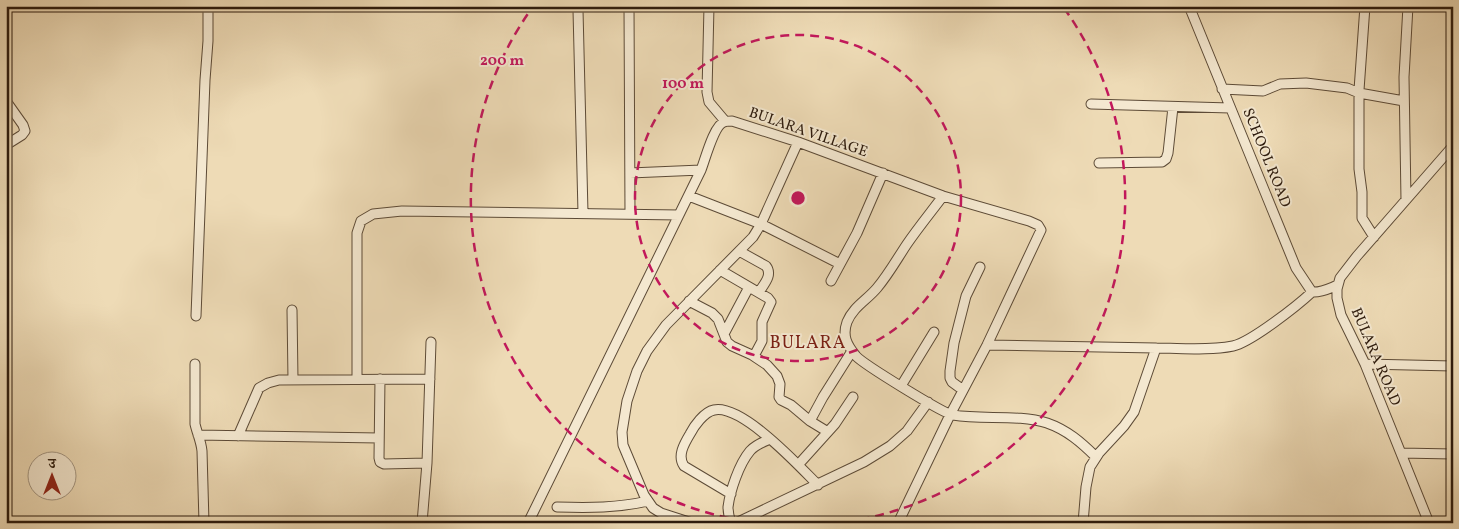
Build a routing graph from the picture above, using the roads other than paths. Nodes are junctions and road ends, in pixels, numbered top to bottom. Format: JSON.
{"nodes":[{"id":1,"x":10,"y":6,"type":"edge"},
{"id":2,"x":208,"y":6,"type":"edge"},
{"id":3,"x":629,"y":6,"type":"edge"},
{"id":4,"x":709,"y":6,"type":"edge"},
{"id":5,"x":1189,"y":6,"type":"edge"},
{"id":6,"x":1365,"y":6,"type":"edge"},
{"id":7,"x":1408,"y":6,"type":"edge"},
{"id":8,"x":6,"y":9,"type":"edge"},
{"id":9,"x":578,"y":10,"type":"dead end"},
{"id":10,"x":1222,"y":89,"type":"junction"},
{"id":11,"x":1359,"y":93,"type":"junction"},
{"id":12,"x":6,"y":101,"type":"edge"},
{"id":13,"x":1404,"y":101,"type":"junction"},
{"id":14,"x":1091,"y":104,"type":"dead end"},
{"id":15,"x":1173,"y":107,"type":"junction"},
{"id":16,"x":1230,"y":108,"type":"junction"},
{"id":17,"x":725,"y":121,"type":"junction"},
{"id":18,"x":798,"y":142,"type":"junction"},
{"id":19,"x":6,"y":145,"type":"edge"},
{"id":20,"x":1453,"y":146,"type":"edge"},
{"id":21,"x":1100,"y":162,"type":"dead end"},
{"id":22,"x":702,"y":170,"type":"junction"},
{"id":23,"x":630,"y":173,"type":"junction"},
{"id":24,"x":883,"y":173,"type":"junction"},
{"id":25,"x":689,"y":196,"type":"junction"},
{"id":26,"x":943,"y":196,"type":"junction"},
{"id":27,"x":1406,"y":200,"type":"junction"},
{"id":28,"x":583,"y":213,"type":"junction"},
{"id":29,"x":630,"y":214,"type":"junction"},
{"id":30,"x":679,"y":215,"type":"junction"},
{"id":31,"x":760,"y":224,"type":"junction"},
{"id":32,"x":1374,"y":237,"type":"junction"},
{"id":33,"x":739,"y":251,"type":"junction"},
{"id":34,"x":840,"y":264,"type":"junction"},
{"id":35,"x":980,"y":267,"type":"dead end"},
{"id":36,"x":720,"y":270,"type":"junction"},
{"id":37,"x":831,"y":281,"type":"dead end"},
{"id":38,"x":1338,"y":284,"type":"junction"},
{"id":39,"x":749,"y":287,"type":"junction"},
{"id":40,"x":759,"y":292,"type":"junction"},
{"id":41,"x":1312,"y":292,"type":"junction"},
{"id":42,"x":689,"y":301,"type":"junction"},
{"id":43,"x":292,"y":310,"type":"dead end"},
{"id":44,"x":196,"y":316,"type":"dead end"},
{"id":45,"x":934,"y":332,"type":"dead end"},
{"id":46,"x":724,"y":334,"type":"junction"},
{"id":47,"x":431,"y":342,"type":"dead end"},
{"id":48,"x":986,"y":345,"type":"junction"},
{"id":49,"x":1156,"y":348,"type":"junction"},
{"id":50,"x":852,"y":351,"type":"junction"},
{"id":51,"x":754,"y":356,"type":"junction"},
{"id":52,"x":195,"y":364,"type":"dead end"},
{"id":53,"x":1366,"y":364,"type":"junction"},
{"id":54,"x":1453,"y":366,"type":"edge"},
{"id":55,"x":357,"y":379,"type":"junction"},
{"id":56,"x":380,"y":379,"type":"junction"},
{"id":57,"x":430,"y":379,"type":"junction"},
{"id":58,"x":293,"y":380,"type":"junction"},
{"id":59,"x":901,"y":386,"type":"junction"},
{"id":60,"x":963,"y":390,"type":"junction"},
{"id":61,"x":853,"y":398,"type":"dead end"},
{"id":62,"x":928,"y":402,"type":"junction"},
{"id":63,"x":950,"y":415,"type":"junction"},
{"id":64,"x":810,"y":421,"type":"junction"},
{"id":65,"x":828,"y":432,"type":"junction"},
{"id":66,"x":198,"y":435,"type":"junction"},
{"id":67,"x":238,"y":436,"type":"junction"},
{"id":68,"x":379,"y":438,"type":"junction"},
{"id":69,"x":770,"y":439,"type":"junction"},
{"id":70,"x":1401,"y":453,"type":"junction"},
{"id":71,"x":1453,"y":454,"type":"edge"},
{"id":72,"x":1096,"y":456,"type":"junction"},
{"id":73,"x":427,"y":463,"type":"junction"},
{"id":74,"x":798,"y":465,"type":"junction"},
{"id":75,"x":818,"y":485,"type":"junction"},
{"id":76,"x":731,"y":494,"type":"junction"},
{"id":77,"x":648,"y":501,"type":"junction"},
{"id":78,"x":558,"y":507,"type":"dead end"},
{"id":79,"x":204,"y":523,"type":"edge"},
{"id":80,"x":422,"y":523,"type":"edge"},
{"id":81,"x":528,"y":523,"type":"edge"},
{"id":82,"x":692,"y":523,"type":"edge"},
{"id":83,"x":731,"y":523,"type":"edge"},
{"id":84,"x":736,"y":523,"type":"edge"},
{"id":85,"x":898,"y":523,"type":"edge"},
{"id":86,"x":1083,"y":523,"type":"edge"},
{"id":87,"x":1429,"y":523,"type":"edge"}],
"edges":[{"from":1,"to":8,"type":"street"},
{"from":2,"to":44,"type":"street"},
{"from":3,"to":23,"type":"street"},
{"from":4,"to":17,"type":"street"},
{"from":5,"to":10,"type":"street","name":"SCHOOL ROAD"},
{"from":6,"to":11,"type":"street"},
{"from":7,"to":13,"type":"street"},
{"from":9,"to":28,"type":"street"},
{"from":10,"to":11,"type":"street"},
{"from":10,"to":16,"type":"street","name":"SCHOOL ROAD"},
{"from":11,"to":13,"type":"street"},
{"from":11,"to":32,"type":"street"},
{"from":12,"to":19,"type":"street"},
{"from":13,"to":27,"type":"street"},
{"from":14,"to":15,"type":"street"},
{"from":15,"to":16,"type":"street"},
{"from":15,"to":21,"type":"street"},
{"from":16,"to":41,"type":"street","name":"SCHOOL ROAD"},
{"from":17,"to":18,"type":"street","name":"BULARA VILLAGE"},
{"from":17,"to":22,"type":"street","name":"BULARA VILLAGE"},
{"from":18,"to":24,"type":"street","name":"BULARA VILLAGE"},
{"from":18,"to":31,"type":"street"},
{"from":20,"to":27,"type":"street"},
{"from":22,"to":23,"type":"street"},
{"from":22,"to":25,"type":"street","name":"BULARA VILLAGE"},
{"from":23,"to":29,"type":"street"},
{"from":24,"to":26,"type":"street","name":"BULARA VILLAGE"},
{"from":24,"to":34,"type":"street"},
{"from":25,"to":30,"type":"street","name":"BULARA VILLAGE"},
{"from":25,"to":31,"type":"street"},
{"from":26,"to":48,"type":"street","name":"BULARA VILLAGE"},
{"from":26,"to":50,"type":"street"},
{"from":27,"to":32,"type":"street"},
{"from":28,"to":29,"type":"street"},
{"from":28,"to":55,"type":"street"},
{"from":29,"to":30,"type":"street"},
{"from":30,"to":81,"type":"street","name":"BULARA VILLAGE"},
{"from":31,"to":33,"type":"street"},
{"from":31,"to":34,"type":"street"},
{"from":32,"to":38,"type":"street"},
{"from":33,"to":36,"type":"street"},
{"from":33,"to":40,"type":"street"},
{"from":34,"to":37,"type":"street"},
{"from":35,"to":60,"type":"street"},
{"from":36,"to":39,"type":"street"},
{"from":36,"to":42,"type":"street"},
{"from":38,"to":41,"type":"street"},
{"from":38,"to":53,"type":"street","name":"BULARA ROAD"},
{"from":39,"to":40,"type":"street"},
{"from":39,"to":46,"type":"street"},
{"from":40,"to":51,"type":"street"},
{"from":41,"to":49,"type":"street"},
{"from":42,"to":46,"type":"street"},
{"from":42,"to":77,"type":"street"},
{"from":43,"to":58,"type":"street"},
{"from":45,"to":59,"type":"street"},
{"from":46,"to":51,"type":"street"},
{"from":47,"to":57,"type":"street"},
{"from":48,"to":49,"type":"street"},
{"from":48,"to":60,"type":"street"},
{"from":49,"to":72,"type":"street"},
{"from":50,"to":59,"type":"street"},
{"from":50,"to":64,"type":"street"},
{"from":51,"to":64,"type":"street"},
{"from":52,"to":66,"type":"street"},
{"from":53,"to":54,"type":"street"},
{"from":53,"to":70,"type":"street","name":"BULARA ROAD"},
{"from":55,"to":56,"type":"street"},
{"from":55,"to":58,"type":"street"},
{"from":56,"to":57,"type":"street"},
{"from":56,"to":68,"type":"street"},
{"from":57,"to":73,"type":"street"},
{"from":58,"to":67,"type":"street"},
{"from":59,"to":62,"type":"street"},
{"from":60,"to":63,"type":"street"},
{"from":61,"to":65,"type":"street"},
{"from":62,"to":63,"type":"street"},
{"from":62,"to":75,"type":"street"},
{"from":63,"to":72,"type":"street"},
{"from":63,"to":85,"type":"street"},
{"from":64,"to":65,"type":"street"},
{"from":65,"to":74,"type":"street"},
{"from":66,"to":67,"type":"street"},
{"from":66,"to":79,"type":"street"},
{"from":67,"to":68,"type":"street"},
{"from":68,"to":73,"type":"street"},
{"from":69,"to":74,"type":"street"},
{"from":69,"to":76,"type":"street"},
{"from":69,"to":76,"type":"street"},
{"from":70,"to":71,"type":"street"},
{"from":70,"to":87,"type":"street","name":"BULARA ROAD"},
{"from":72,"to":86,"type":"street"},
{"from":73,"to":80,"type":"street"},
{"from":74,"to":75,"type":"street"},
{"from":75,"to":84,"type":"street"},
{"from":76,"to":83,"type":"street"},
{"from":77,"to":78,"type":"street"},
{"from":77,"to":82,"type":"street"}]}
